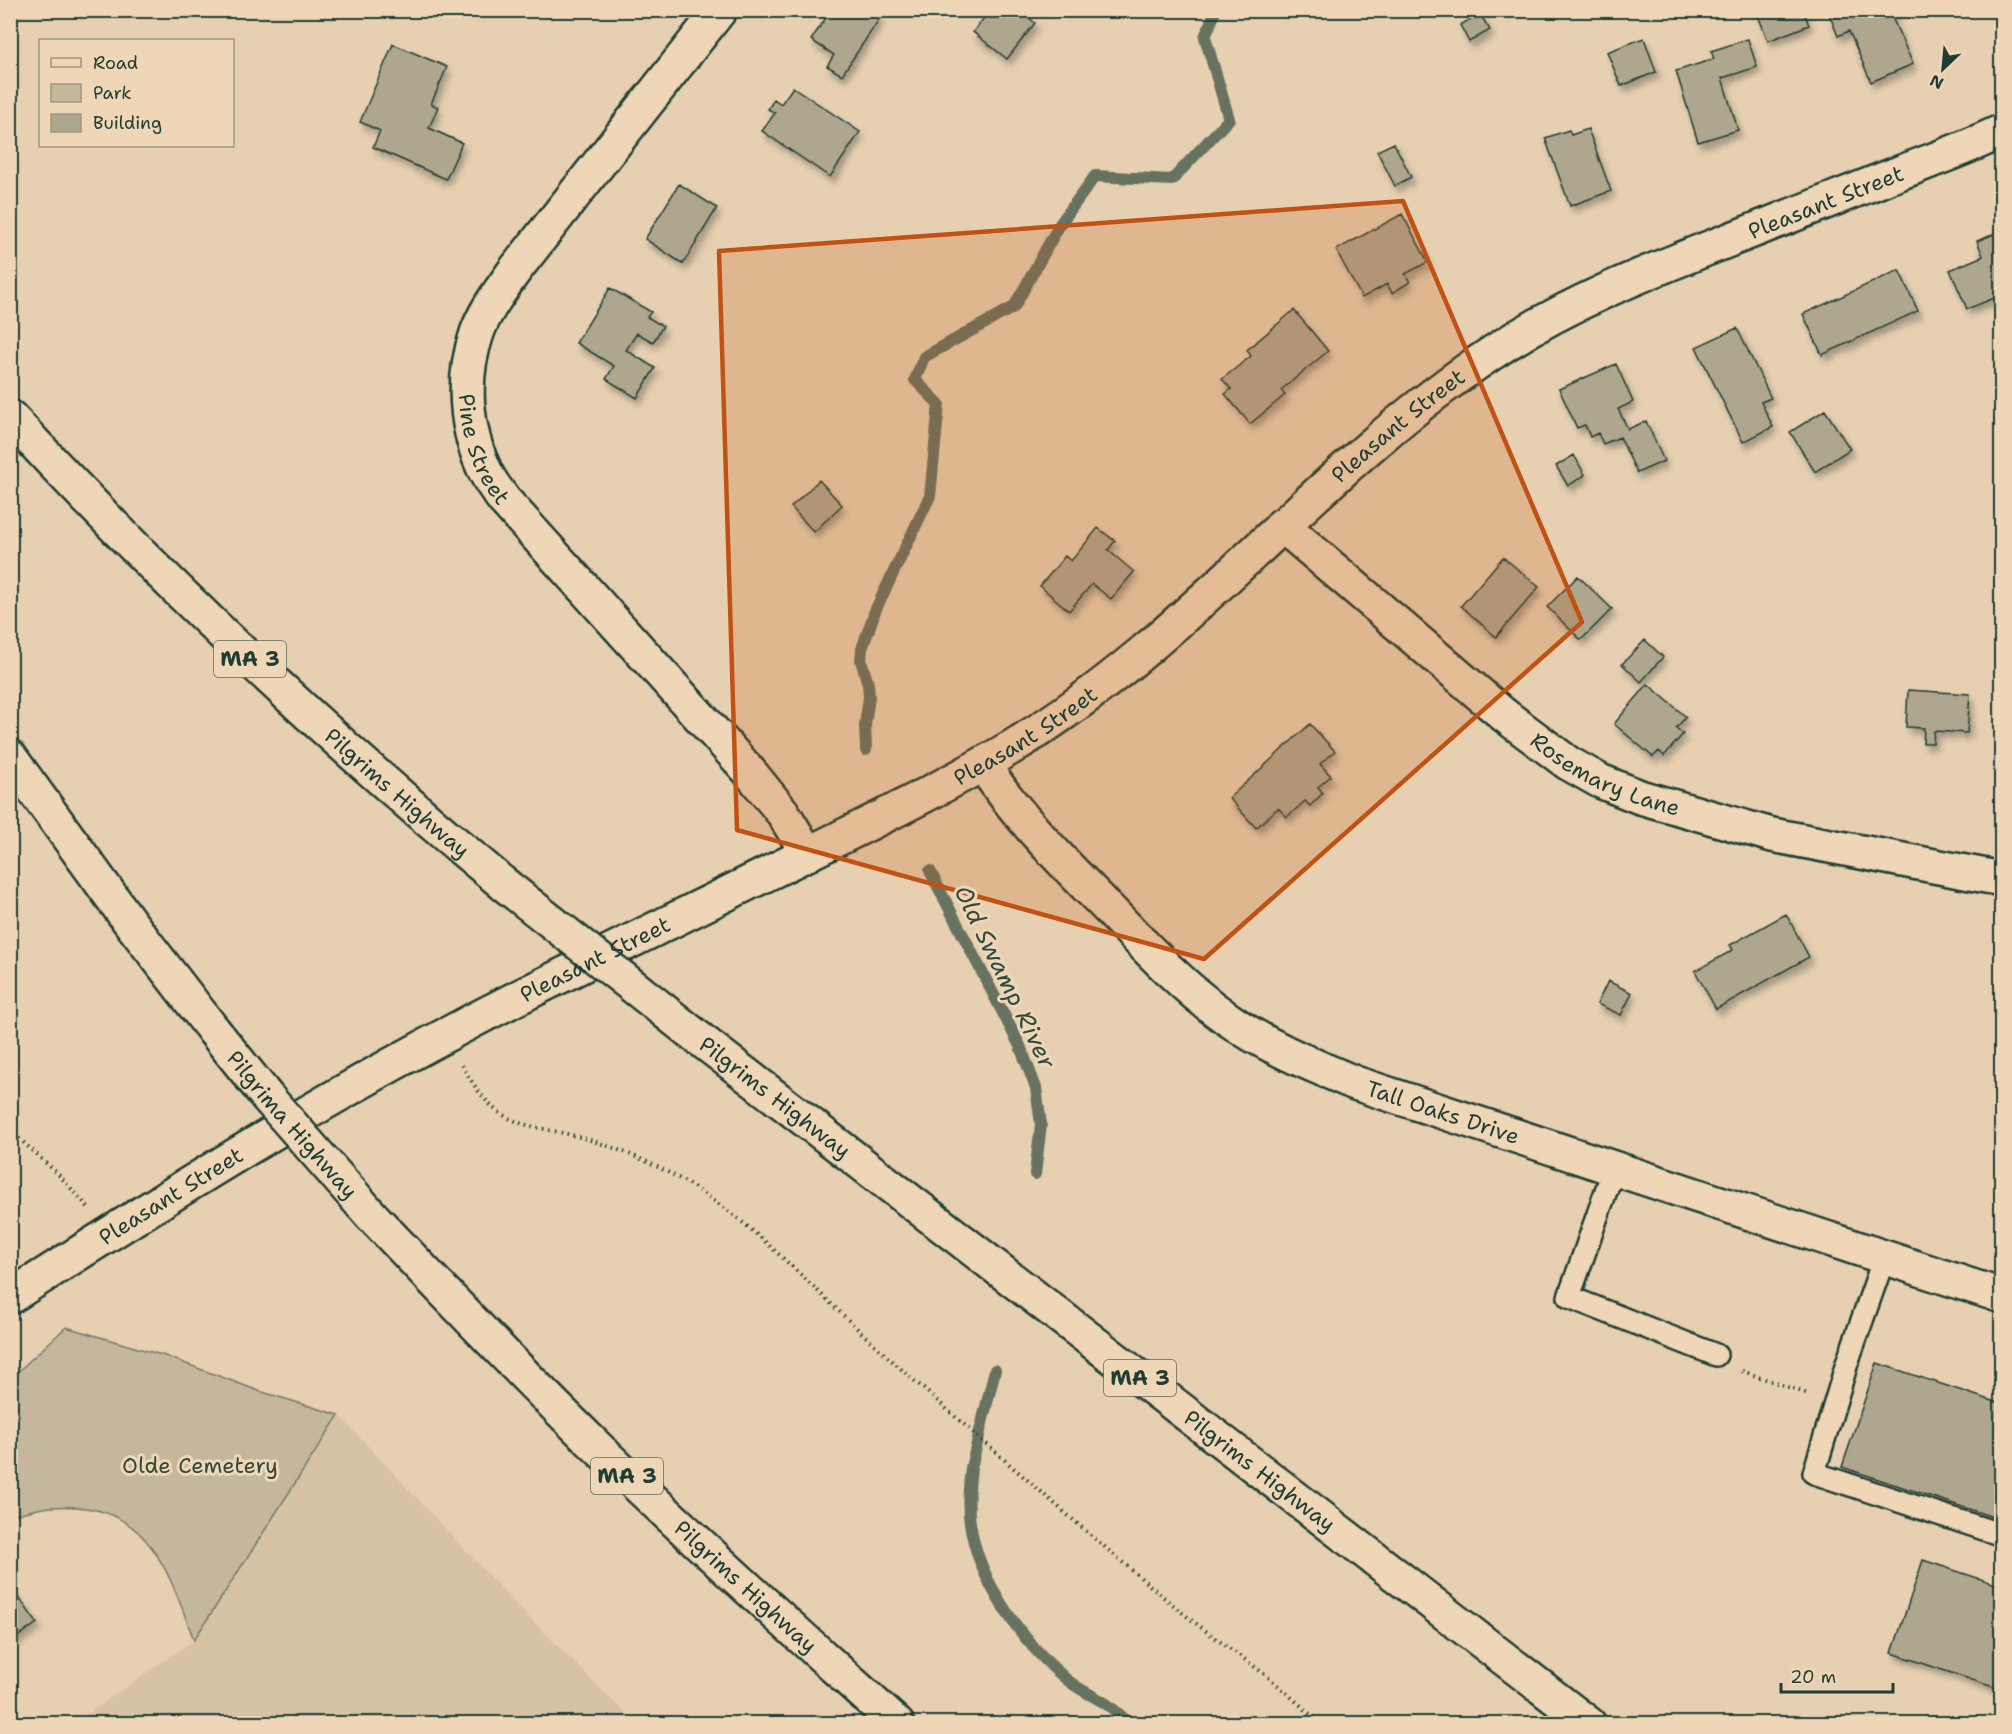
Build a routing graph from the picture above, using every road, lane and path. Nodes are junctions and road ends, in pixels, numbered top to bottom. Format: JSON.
{"nodes":[{"id":1,"x":720,"y":10,"type":"edge"},
{"id":2,"x":2001,"y":131,"type":"edge"},
{"id":3,"x":10,"y":417,"type":"edge"},
{"id":4,"x":1282,"y":525,"type":"junction"},
{"id":5,"x":10,"y":757,"type":"edge"},
{"id":6,"x":983,"y":764,"type":"junction"},
{"id":7,"x":808,"y":854,"type":"junction"},
{"id":8,"x":2001,"y":879,"type":"edge"},
{"id":9,"x":445,"y":1036,"type":"junction"},
{"id":10,"x":10,"y":1130,"type":"edge"},
{"id":11,"x":1614,"y":1168,"type":"junction"},
{"id":12,"x":371,"y":1215,"type":"joint"},
{"id":13,"x":107,"y":1235,"type":"junction"},
{"id":14,"x":1884,"y":1257,"type":"junction"},
{"id":15,"x":10,"y":1296,"type":"edge"},
{"id":16,"x":2001,"y":1296,"type":"edge"},
{"id":17,"x":1716,"y":1355,"type":"joint"},
{"id":18,"x":1835,"y":1402,"type":"junction"},
{"id":19,"x":2001,"y":1536,"type":"edge"},
{"id":20,"x":897,"y":1724,"type":"edge"},
{"id":21,"x":1322,"y":1724,"type":"edge"},
{"id":22,"x":1589,"y":1724,"type":"edge"}],
"edges":[{"from":1,"to":7,"type":"main road","name":"Pine Street"},
{"from":2,"to":4,"type":"main road","name":"Pleasant Street"},
{"from":3,"to":22,"type":"main road","name":"Pilgrims Highway","number":"MA 3","bridge":true},
{"from":4,"to":6,"type":"main road","name":"Pleasant Street"},
{"from":4,"to":8,"type":"main road","name":"Rosemary Lane"},
{"from":5,"to":12,"type":"main road","name":"Pilgrima Highway","number":"MA 3","bridge":true},
{"from":6,"to":7,"type":"main road","name":"Pleasant Street"},
{"from":6,"to":11,"type":"main road","name":"Tall Oaks Drive"},
{"from":7,"to":9,"type":"main road","name":"Pleasant Street"},
{"from":9,"to":13,"type":"main road","name":"Pleasant Street"},
{"from":9,"to":21,"type":"path"},
{"from":10,"to":13,"type":"path"},
{"from":11,"to":14,"type":"main road","name":"Tall Oaks Drive"},
{"from":11,"to":17,"type":"lane"},
{"from":12,"to":20,"type":"main road","name":"Pilgrims Highway","number":"MA 3"},
{"from":13,"to":15,"type":"main road","name":"Pleasant Street"},
{"from":14,"to":16,"type":"main road","name":"Tall Oaks Drive"},
{"from":14,"to":18,"type":"lane"},
{"from":17,"to":18,"type":"path"},
{"from":18,"to":19,"type":"lane"}]}
